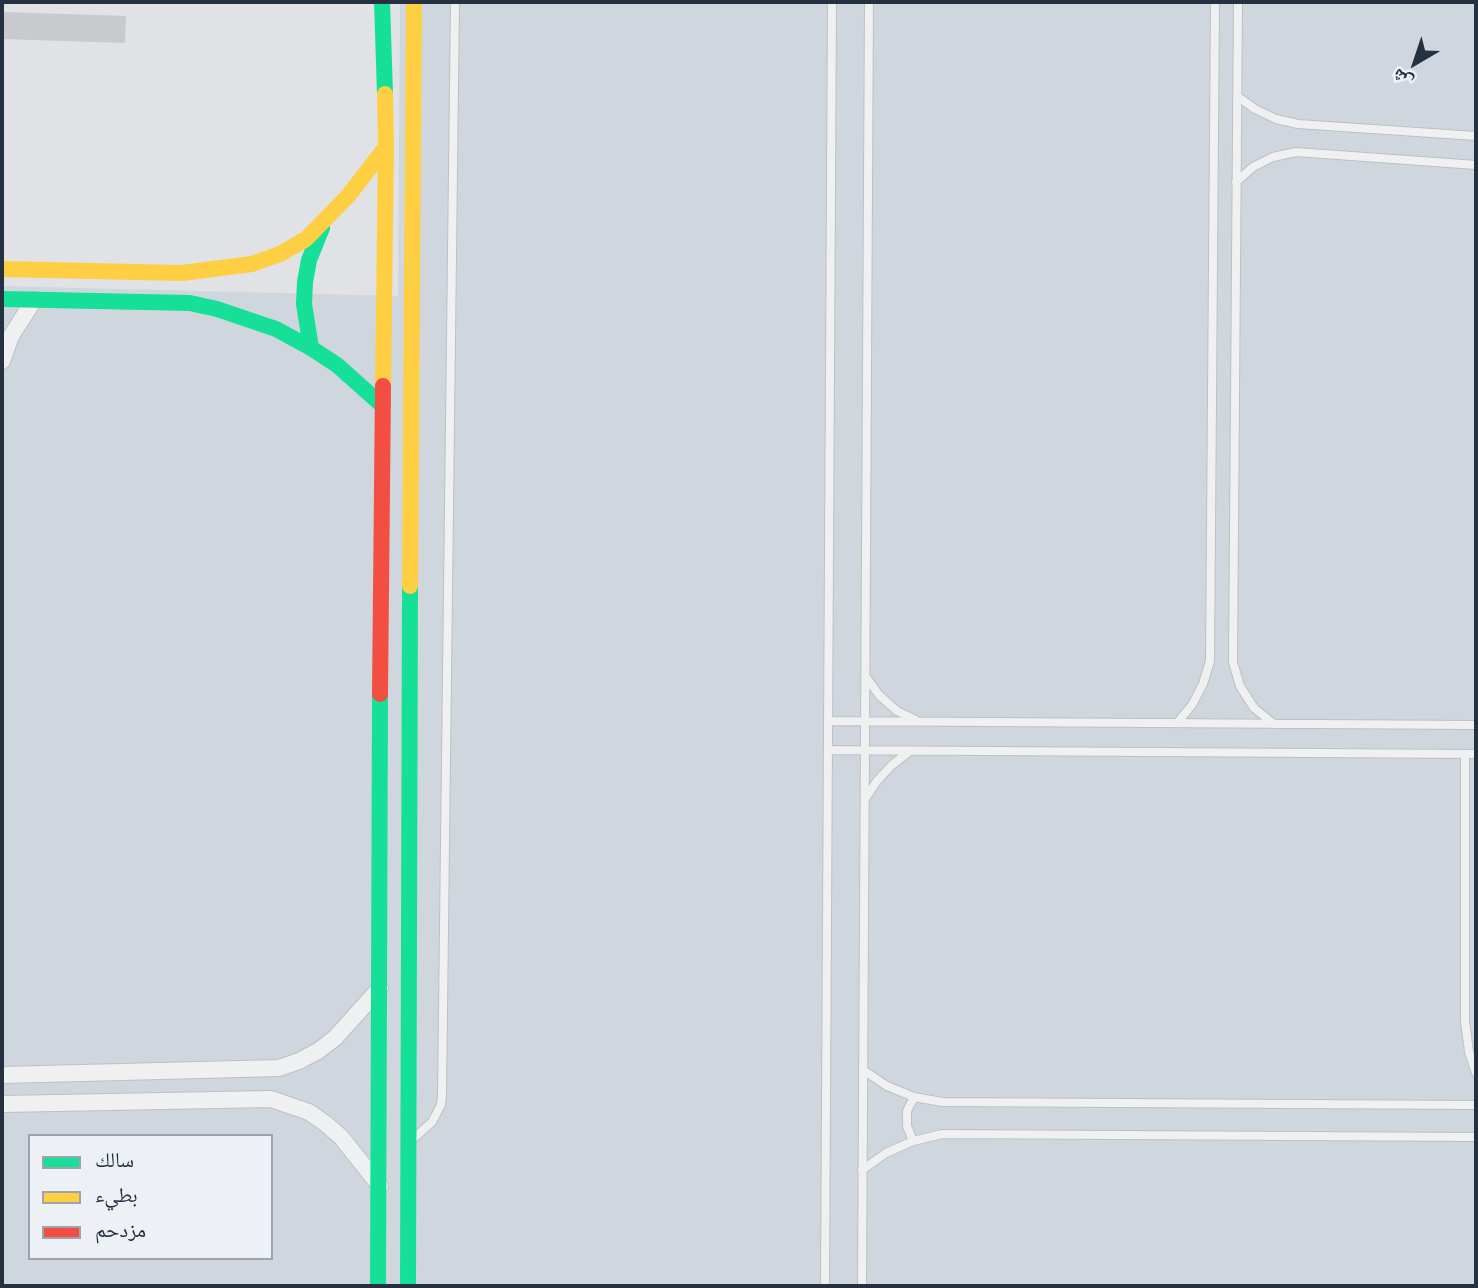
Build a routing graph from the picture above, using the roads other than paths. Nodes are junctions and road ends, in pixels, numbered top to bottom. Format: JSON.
{"nodes":[{"id":1,"x":382,"y":2,"type":"edge"},
{"id":2,"x":414,"y":2,"type":"edge"},
{"id":3,"x":455,"y":2,"type":"edge"},
{"id":4,"x":832,"y":2,"type":"edge"},
{"id":5,"x":869,"y":2,"type":"edge"},
{"id":6,"x":1215,"y":2,"type":"edge"},
{"id":7,"x":1238,"y":2,"type":"edge"},
{"id":8,"x":1237,"y":96,"type":"junction"},
{"id":9,"x":1476,"y":136,"type":"edge"},
{"id":10,"x":386,"y":147,"type":"junction"},
{"id":11,"x":1476,"y":165,"type":"edge"},
{"id":12,"x":1237,"y":183,"type":"junction"},
{"id":13,"x":327,"y":219,"type":"junction"},
{"id":14,"x":2,"y":268,"type":"edge"},
{"id":15,"x":2,"y":299,"type":"edge"},
{"id":16,"x":34,"y":300,"type":"junction"},
{"id":17,"x":312,"y":348,"type":"junction"},
{"id":18,"x":2,"y":361,"type":"edge"},
{"id":19,"x":383,"y":406,"type":"junction"},
{"id":20,"x":865,"y":675,"type":"junction"},
{"id":21,"x":380,"y":709,"type":"junction"},
{"id":22,"x":409,"y":710,"type":"junction"},
{"id":23,"x":828,"y":721,"type":"junction"},
{"id":24,"x":865,"y":722,"type":"junction"},
{"id":25,"x":919,"y":722,"type":"junction"},
{"id":26,"x":1177,"y":723,"type":"junction"},
{"id":27,"x":1274,"y":724,"type":"junction"},
{"id":28,"x":1476,"y":725,"type":"edge"},
{"id":29,"x":828,"y":750,"type":"junction"},
{"id":30,"x":865,"y":750,"type":"junction"},
{"id":31,"x":910,"y":751,"type":"junction"},
{"id":32,"x":1465,"y":754,"type":"junction"},
{"id":33,"x":1476,"y":754,"type":"edge"},
{"id":34,"x":864,"y":799,"type":"junction"},
{"id":35,"x":380,"y":988,"type":"junction"},
{"id":36,"x":863,"y":1070,"type":"junction"},
{"id":37,"x":1476,"y":1073,"type":"edge"},
{"id":38,"x":2,"y":1075,"type":"edge"},
{"id":39,"x":914,"y":1097,"type":"junction"},
{"id":40,"x":2,"y":1104,"type":"edge"},
{"id":41,"x":1476,"y":1105,"type":"edge"},
{"id":42,"x":1476,"y":1137,"type":"edge"},
{"id":43,"x":913,"y":1140,"type":"junction"},
{"id":44,"x":408,"y":1144,"type":"junction"},
{"id":45,"x":862,"y":1170,"type":"junction"},
{"id":46,"x":380,"y":1186,"type":"junction"},
{"id":47,"x":379,"y":1278,"type":"edge"},
{"id":48,"x":408,"y":1279,"type":"edge"},
{"id":49,"x":825,"y":1286,"type":"edge"},
{"id":50,"x":862,"y":1286,"type":"edge"}],
"edges":[{"from":1,"to":10,"type":"street"},
{"from":2,"to":22,"type":"street"},
{"from":3,"to":44,"type":"lane"},
{"from":4,"to":23,"type":"lane"},
{"from":5,"to":20,"type":"lane"},
{"from":6,"to":26,"type":"lane"},
{"from":7,"to":8,"type":"lane"},
{"from":8,"to":9,"type":"lane"},
{"from":8,"to":12,"type":"lane"},
{"from":10,"to":13,"type":"street"},
{"from":10,"to":19,"type":"street"},
{"from":11,"to":12,"type":"lane"},
{"from":12,"to":27,"type":"lane"},
{"from":13,"to":14,"type":"street"},
{"from":13,"to":17,"type":"street"},
{"from":15,"to":16,"type":"street"},
{"from":16,"to":17,"type":"street"},
{"from":16,"to":18,"type":"street"},
{"from":17,"to":19,"type":"street"},
{"from":19,"to":21,"type":"street"},
{"from":20,"to":24,"type":"lane"},
{"from":20,"to":25,"type":"lane"},
{"from":21,"to":22,"type":"street"},
{"from":21,"to":35,"type":"street"},
{"from":22,"to":44,"type":"street"},
{"from":23,"to":24,"type":"lane"},
{"from":23,"to":29,"type":"lane"},
{"from":24,"to":25,"type":"lane"},
{"from":24,"to":30,"type":"lane"},
{"from":25,"to":26,"type":"lane"},
{"from":26,"to":27,"type":"lane"},
{"from":27,"to":28,"type":"lane"},
{"from":29,"to":30,"type":"lane"},
{"from":29,"to":49,"type":"lane"},
{"from":30,"to":31,"type":"lane"},
{"from":30,"to":34,"type":"lane"},
{"from":31,"to":32,"type":"lane"},
{"from":31,"to":34,"type":"lane"},
{"from":32,"to":33,"type":"lane"},
{"from":32,"to":37,"type":"lane"},
{"from":34,"to":36,"type":"lane"},
{"from":35,"to":38,"type":"street"},
{"from":35,"to":46,"type":"street"},
{"from":36,"to":39,"type":"lane"},
{"from":36,"to":45,"type":"lane"},
{"from":39,"to":41,"type":"lane"},
{"from":39,"to":43,"type":"lane"},
{"from":40,"to":46,"type":"street"},
{"from":42,"to":43,"type":"lane"},
{"from":43,"to":45,"type":"lane"},
{"from":44,"to":48,"type":"street"},
{"from":45,"to":50,"type":"lane"},
{"from":46,"to":47,"type":"street"},
{"from":47,"to":48,"type":"street"}]}
